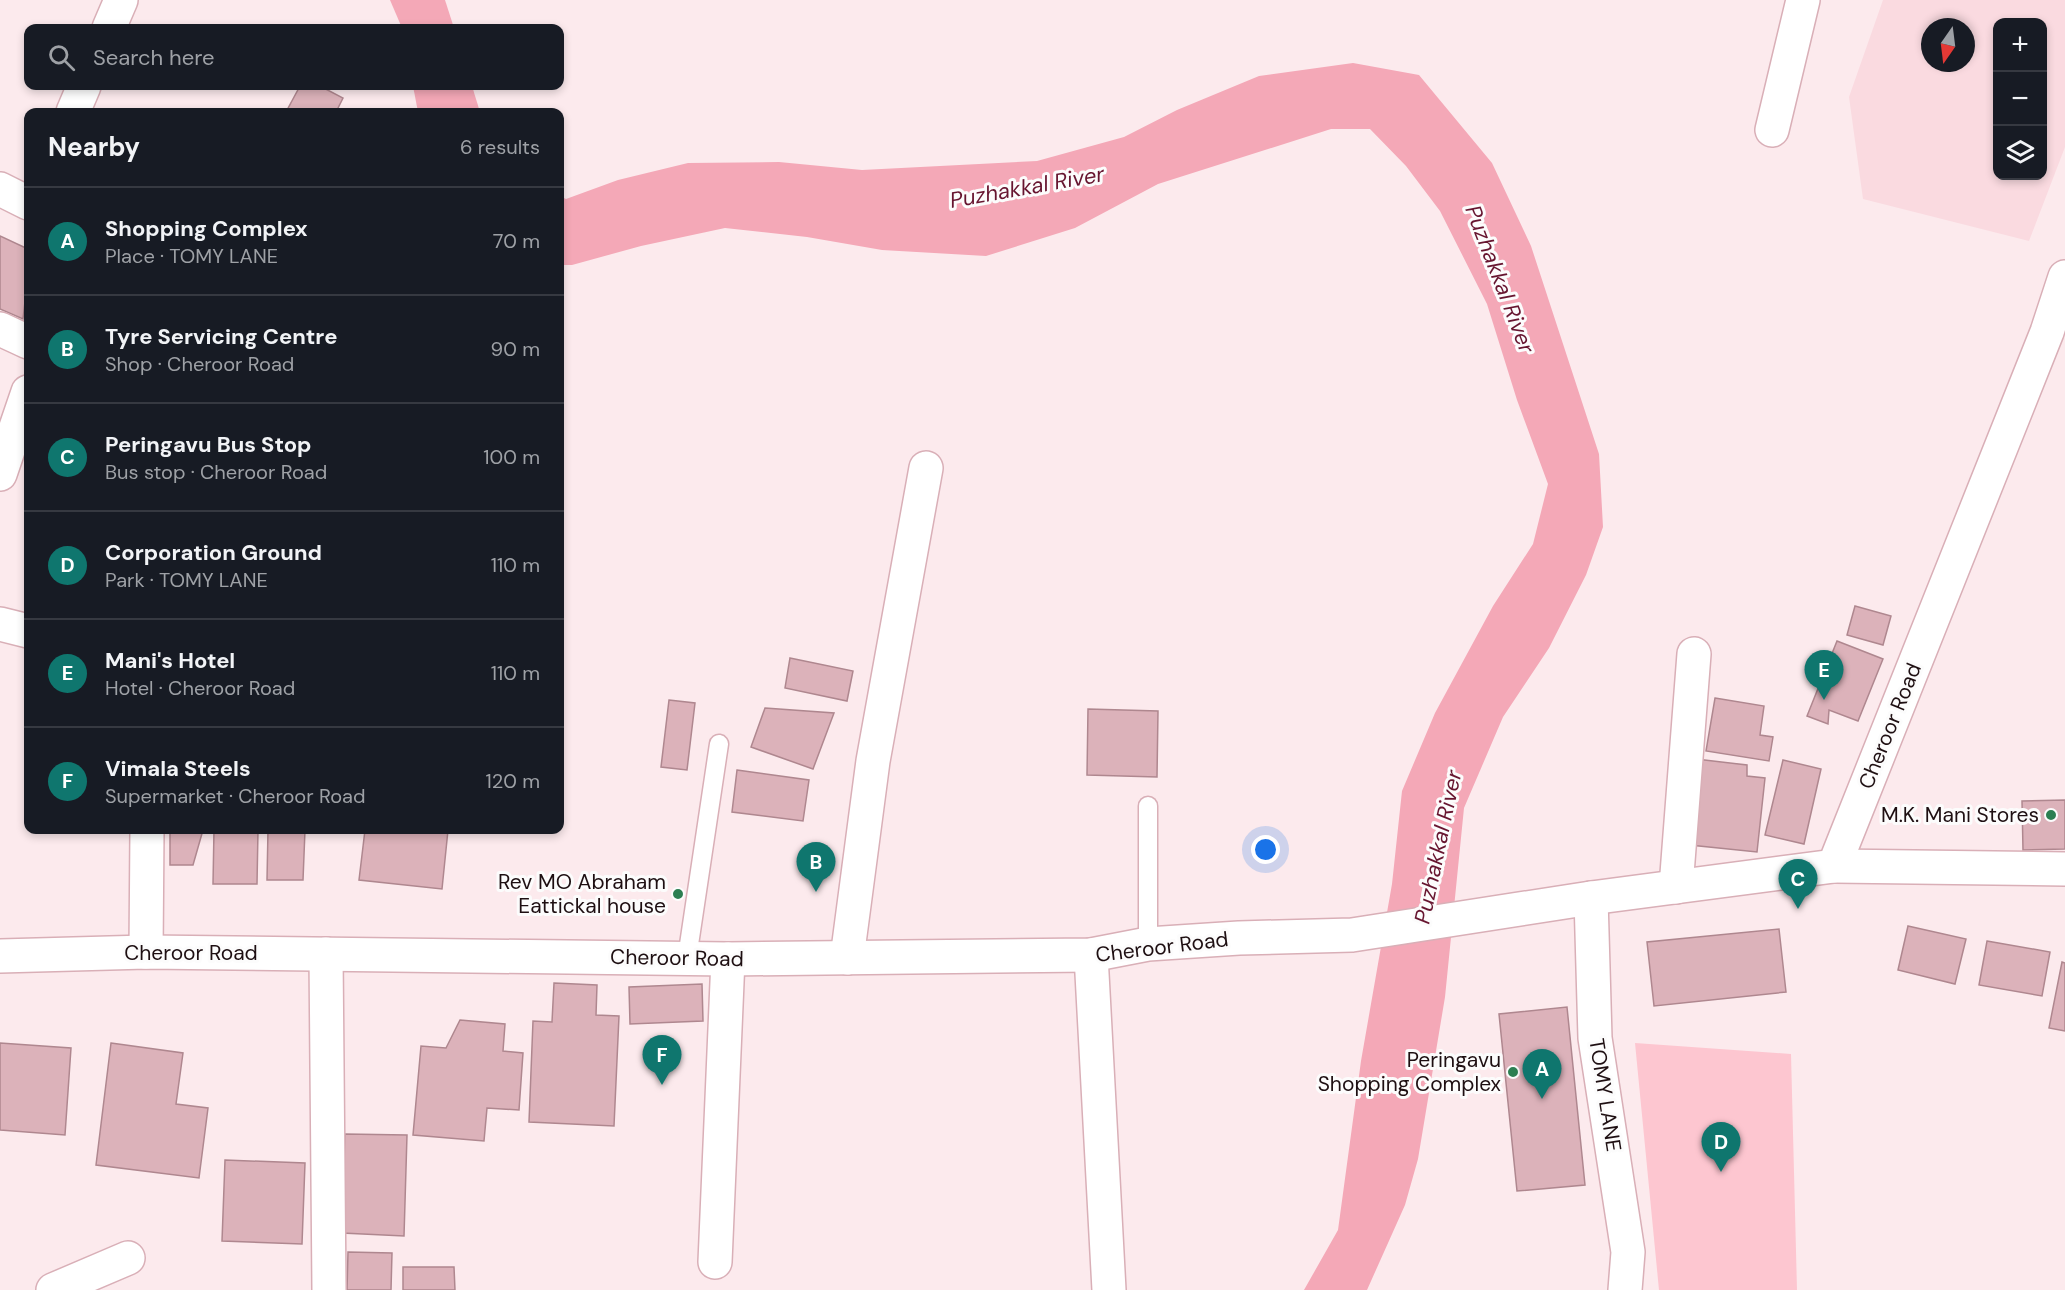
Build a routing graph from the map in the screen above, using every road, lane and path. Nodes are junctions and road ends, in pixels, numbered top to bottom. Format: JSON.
{"nodes":[{"id":1,"x":122,"y":0,"type":"edge"},
{"id":2,"x":1803,"y":0,"type":"edge"},
{"id":3,"x":111,"y":24,"type":"edge"},
{"id":4,"x":82,"y":90,"type":"edge"},
{"id":5,"x":75,"y":108,"type":"edge"},
{"id":6,"x":1772,"y":130,"type":"dead end"},
{"id":7,"x":0,"y":189,"type":"edge"},
{"id":8,"x":24,"y":201,"type":"edge"},
{"id":9,"x":2065,"y":277,"type":"edge"},
{"id":10,"x":0,"y":329,"type":"edge"},
{"id":11,"x":24,"y":340,"type":"edge"},
{"id":12,"x":24,"y":404,"type":"edge"},
{"id":13,"x":926,"y":468,"type":"dead end"},
{"id":14,"x":0,"y":474,"type":"edge"},
{"id":15,"x":0,"y":624,"type":"edge"},
{"id":16,"x":24,"y":630,"type":"edge"},
{"id":17,"x":1694,"y":654,"type":"dead end"},
{"id":18,"x":719,"y":744,"type":"dead end"},
{"id":19,"x":1148,"y":806,"type":"dead end"},
{"id":20,"x":147,"y":834,"type":"edge"},
{"id":21,"x":1834,"y":866,"type":"junction"},
{"id":22,"x":2065,"y":869,"type":"edge"},
{"id":23,"x":1676,"y":887,"type":"junction"},
{"id":24,"x":1591,"y":898,"type":"junction"},
{"id":25,"x":1148,"y":944,"type":"junction"},
{"id":26,"x":146,"y":952,"type":"junction"},
{"id":27,"x":326,"y":954,"type":"junction"},
{"id":28,"x":0,"y":956,"type":"edge"},
{"id":29,"x":1091,"y":956,"type":"junction"},
{"id":30,"x":687,"y":958,"type":"junction"},
{"id":31,"x":847,"y":958,"type":"junction"},
{"id":32,"x":728,"y":959,"type":"junction"},
{"id":33,"x":128,"y":1258,"type":"dead end"},
{"id":34,"x":715,"y":1262,"type":"dead end"},
{"id":35,"x":53,"y":1290,"type":"edge"},
{"id":36,"x":329,"y":1290,"type":"edge"},
{"id":37,"x":1109,"y":1290,"type":"edge"},
{"id":38,"x":1626,"y":1290,"type":"edge"}],
"edges":[{"from":1,"to":3,"type":"street"},
{"from":2,"to":6,"type":"street"},
{"from":4,"to":5,"type":"street"},
{"from":7,"to":8,"type":"street"},
{"from":9,"to":21,"type":"street","name":"Cheroor Road"},
{"from":10,"to":11,"type":"street"},
{"from":12,"to":14,"type":"street"},
{"from":13,"to":31,"type":"street"},
{"from":15,"to":16,"type":"street"},
{"from":17,"to":23,"type":"street"},
{"from":18,"to":30,"type":"lane"},
{"from":19,"to":25,"type":"lane"},
{"from":20,"to":26,"type":"street"},
{"from":21,"to":22,"type":"street"},
{"from":21,"to":23,"type":"street"},
{"from":23,"to":24,"type":"street"},
{"from":24,"to":25,"type":"street","name":"Cheroor Road"},
{"from":24,"to":38,"type":"street","name":"TOMY LANE"},
{"from":25,"to":29,"type":"street","name":"Cheroor Road"},
{"from":26,"to":27,"type":"street","name":"Cheroor Road"},
{"from":26,"to":28,"type":"street","name":"Cheroor Road"},
{"from":27,"to":30,"type":"street","name":"Cheroor Road"},
{"from":27,"to":36,"type":"street"},
{"from":29,"to":31,"type":"street","name":"Cheroor Road"},
{"from":29,"to":37,"type":"street"},
{"from":30,"to":32,"type":"street","name":"Cheroor Road"},
{"from":31,"to":32,"type":"street","name":"Cheroor Road"},
{"from":32,"to":34,"type":"street"},
{"from":33,"to":35,"type":"street"}]}
